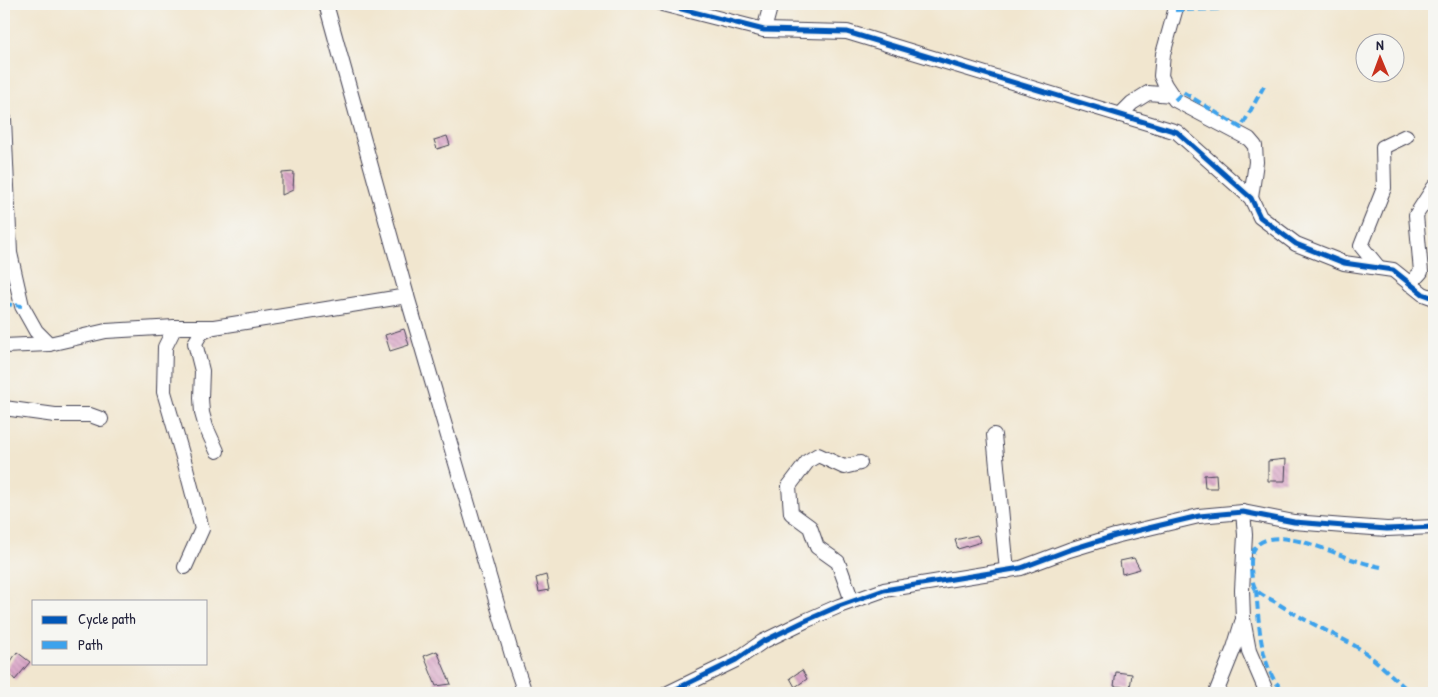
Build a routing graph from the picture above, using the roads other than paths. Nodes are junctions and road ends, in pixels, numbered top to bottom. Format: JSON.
{"nodes":[{"id":1,"x":326,"y":4,"type":"edge"},
{"id":2,"x":662,"y":4,"type":"edge"},
{"id":3,"x":770,"y":4,"type":"edge"},
{"id":4,"x":1177,"y":4,"type":"edge"},
{"id":5,"x":764,"y":30,"type":"junction"},
{"id":6,"x":1172,"y":94,"type":"junction"},
{"id":7,"x":1120,"y":116,"type":"junction"},
{"id":8,"x":4,"y":119,"type":"edge"},
{"id":9,"x":1406,"y":136,"type":"dead end"},
{"id":10,"x":1434,"y":187,"type":"edge"},
{"id":11,"x":1252,"y":198,"type":"junction"},
{"id":12,"x":7,"y":252,"type":"edge"},
{"id":13,"x":1379,"y":268,"type":"junction"},
{"id":14,"x":1410,"y":284,"type":"junction"},
{"id":15,"x":407,"y":296,"type":"junction"},
{"id":16,"x":1434,"y":298,"type":"edge"},
{"id":17,"x":175,"y":327,"type":"junction"},
{"id":18,"x":214,"y":327,"type":"junction"},
{"id":19,"x":50,"y":344,"type":"junction"},
{"id":20,"x":4,"y":346,"type":"edge"},
{"id":21,"x":4,"y":408,"type":"edge"},
{"id":22,"x":101,"y":419,"type":"dead end"},
{"id":23,"x":994,"y":435,"type":"dead end"},
{"id":24,"x":217,"y":450,"type":"dead end"},
{"id":25,"x":860,"y":463,"type":"dead end"},
{"id":26,"x":1243,"y":512,"type":"junction"},
{"id":27,"x":1434,"y":527,"type":"edge"},
{"id":28,"x":185,"y":567,"type":"dead end"},
{"id":29,"x":1007,"y":571,"type":"junction"},
{"id":30,"x":852,"y":601,"type":"junction"},
{"id":31,"x":1243,"y":619,"type":"junction"},
{"id":32,"x":525,"y":693,"type":"edge"},
{"id":33,"x":668,"y":693,"type":"edge"},
{"id":34,"x":1216,"y":693,"type":"edge"},
{"id":35,"x":1267,"y":693,"type":"edge"}],
"edges":[{"from":1,"to":15,"type":"street"},
{"from":2,"to":5,"type":"street"},
{"from":3,"to":5,"type":"street"},
{"from":4,"to":6,"type":"street"},
{"from":5,"to":7,"type":"street"},
{"from":6,"to":7,"type":"street"},
{"from":6,"to":11,"type":"street"},
{"from":7,"to":11,"type":"street"},
{"from":8,"to":12,"type":"street"},
{"from":9,"to":13,"type":"street"},
{"from":10,"to":14,"type":"street"},
{"from":11,"to":13,"type":"street"},
{"from":12,"to":19,"type":"street"},
{"from":13,"to":14,"type":"street"},
{"from":14,"to":16,"type":"street"},
{"from":15,"to":18,"type":"street"},
{"from":15,"to":32,"type":"street"},
{"from":17,"to":18,"type":"street"},
{"from":17,"to":19,"type":"street"},
{"from":17,"to":28,"type":"street"},
{"from":18,"to":24,"type":"street"},
{"from":19,"to":20,"type":"street"},
{"from":21,"to":22,"type":"street"},
{"from":23,"to":29,"type":"street"},
{"from":25,"to":30,"type":"street"},
{"from":26,"to":27,"type":"street"},
{"from":26,"to":29,"type":"street"},
{"from":26,"to":31,"type":"street"},
{"from":29,"to":30,"type":"street"},
{"from":30,"to":33,"type":"street"},
{"from":31,"to":34,"type":"street"},
{"from":31,"to":35,"type":"street"}]}
